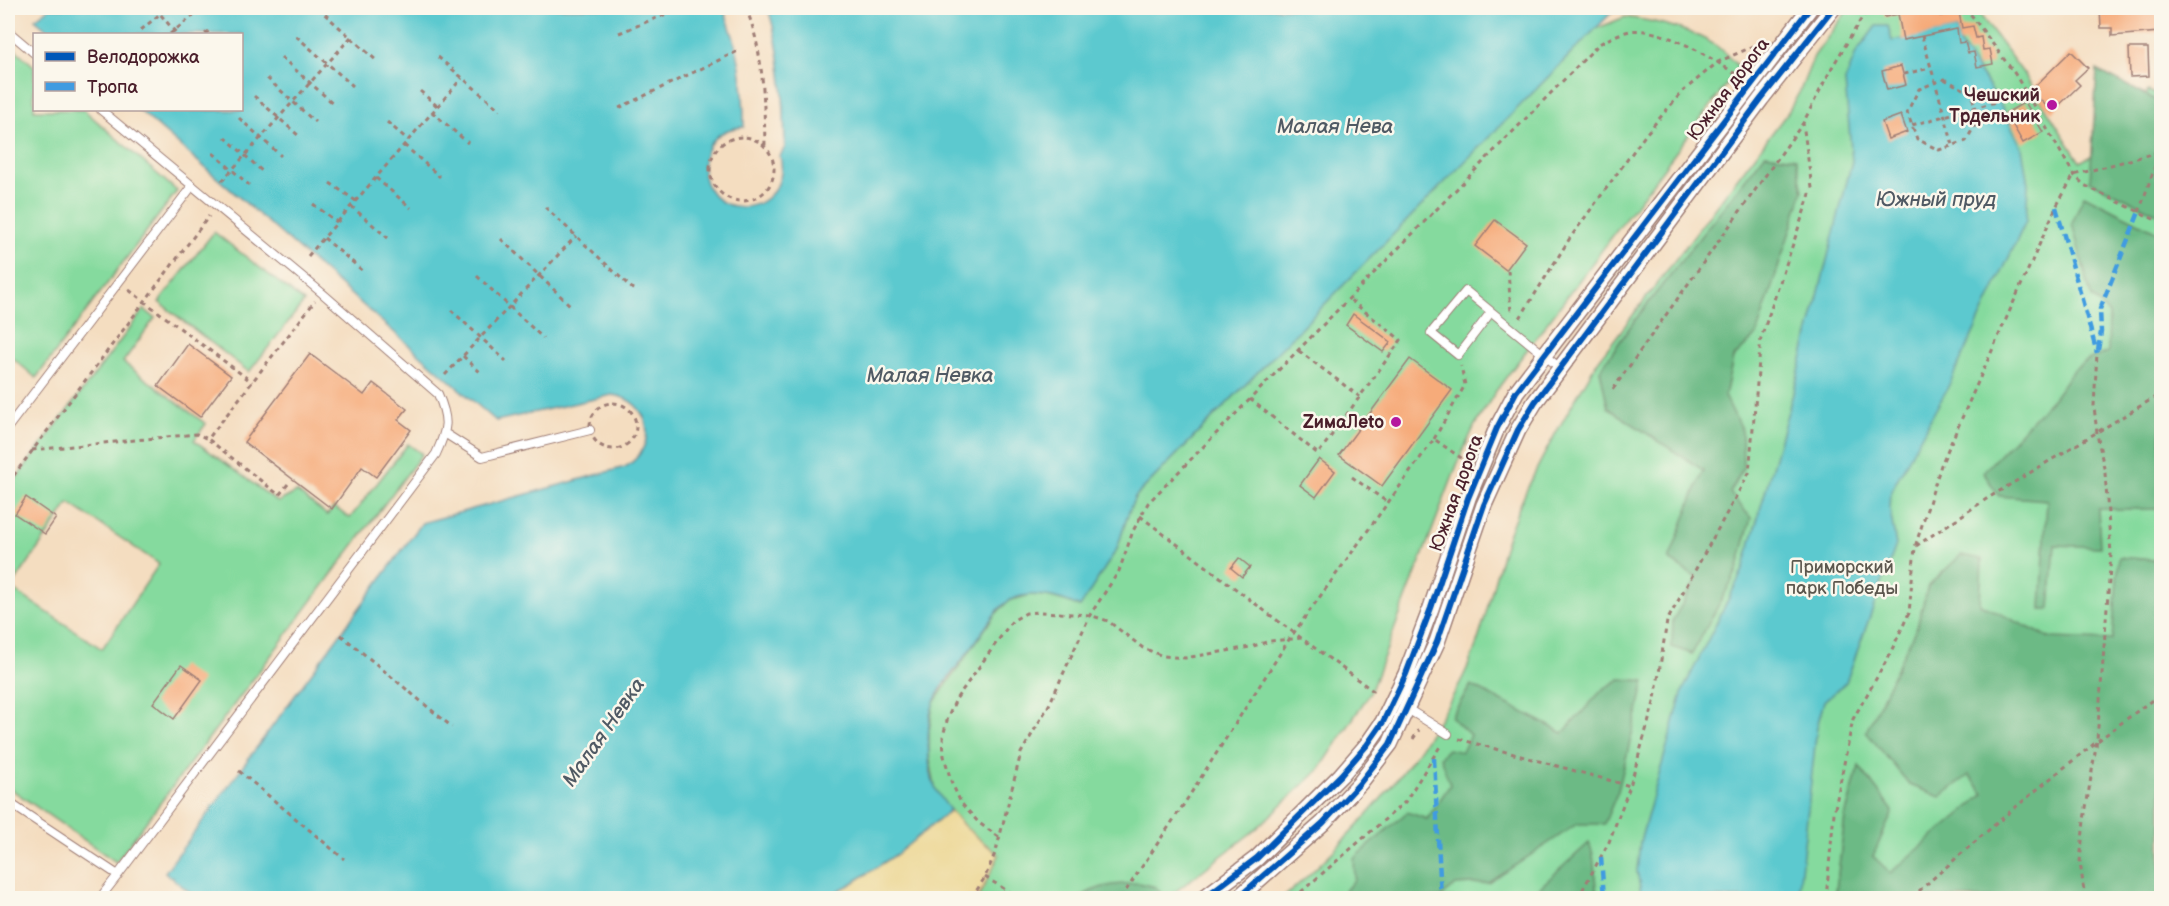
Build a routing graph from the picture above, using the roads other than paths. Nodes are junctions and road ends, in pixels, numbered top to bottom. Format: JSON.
{"nodes":[{"id":1,"x":1810,"y":8,"type":"edge"},
{"id":2,"x":1833,"y":8,"type":"edge"},
{"id":3,"x":8,"y":31,"type":"edge"},
{"id":4,"x":33,"y":52,"type":"edge"},
{"id":5,"x":1745,"y":83,"type":"junction"},
{"id":6,"x":1761,"y":99,"type":"junction"},
{"id":7,"x":102,"y":111,"type":"edge"},
{"id":8,"x":192,"y":186,"type":"junction"},
{"id":9,"x":1491,"y":312,"type":"junction"},
{"id":10,"x":1544,"y":355,"type":"junction"},
{"id":11,"x":1560,"y":368,"type":"junction"},
{"id":12,"x":8,"y":427,"type":"edge"},
{"id":13,"x":590,"y":430,"type":"road end"},
{"id":14,"x":446,"y":434,"type":"junction"},
{"id":15,"x":1485,"y":457,"type":"junction"},
{"id":16,"x":1502,"y":464,"type":"junction"},
{"id":17,"x":1393,"y":702,"type":"junction"},
{"id":18,"x":1407,"y":709,"type":"junction"},
{"id":19,"x":1448,"y":734,"type":"road end"},
{"id":20,"x":8,"y":802,"type":"edge"},
{"id":21,"x":118,"y":875,"type":"junction"},
{"id":22,"x":100,"y":898,"type":"edge"},
{"id":23,"x":1204,"y":898,"type":"edge"},
{"id":24,"x":1238,"y":898,"type":"edge"}],
"edges":[{"from":1,"to":5,"type":"street","name":"Южная дорога"},
{"from":2,"to":6,"type":"street","name":"Южная дорога"},
{"from":3,"to":4,"type":"lane"},
{"from":5,"to":6,"type":"lane"},
{"from":5,"to":10,"type":"street","name":"Южная дорога"},
{"from":6,"to":11,"type":"street","name":"Южная дорога"},
{"from":7,"to":8,"type":"lane"},
{"from":8,"to":12,"type":"lane"},
{"from":8,"to":14,"type":"lane"},
{"from":9,"to":9,"type":"lane"},
{"from":9,"to":10,"type":"lane"},
{"from":10,"to":11,"type":"lane"},
{"from":10,"to":15,"type":"street","name":"Южная дорога"},
{"from":11,"to":16,"type":"street","name":"Южная дорога"},
{"from":13,"to":14,"type":"lane"},
{"from":14,"to":21,"type":"lane"},
{"from":15,"to":16,"type":"lane"},
{"from":15,"to":17,"type":"street","name":"Южная дорога"},
{"from":16,"to":18,"type":"street","name":"Южная дорога"},
{"from":17,"to":18,"type":"lane"},
{"from":17,"to":23,"type":"street","name":"Южная дорога"},
{"from":18,"to":19,"type":"lane"},
{"from":18,"to":24,"type":"street","name":"Южная дорога"},
{"from":20,"to":21,"type":"lane"},
{"from":21,"to":22,"type":"lane"}]}
